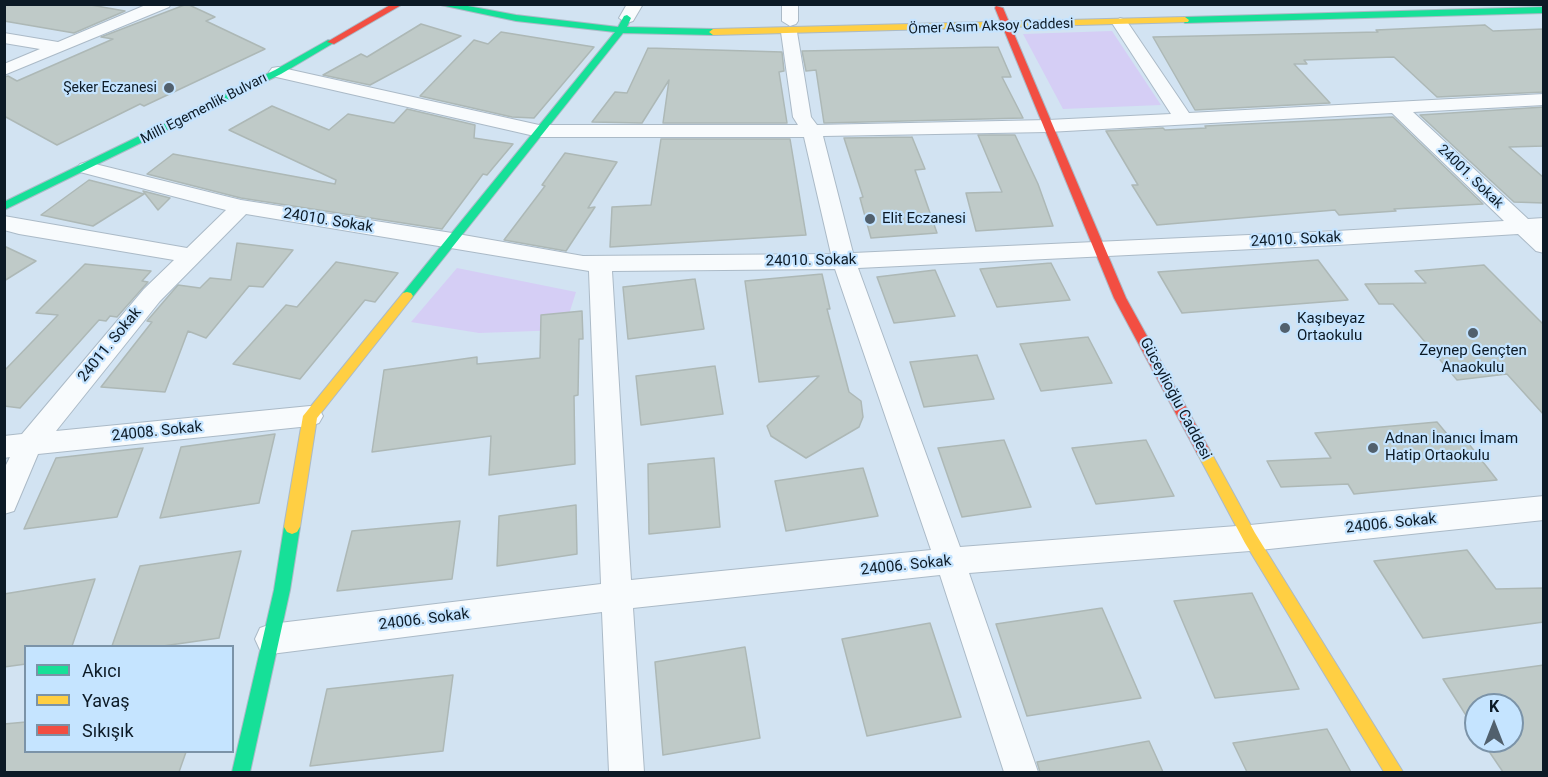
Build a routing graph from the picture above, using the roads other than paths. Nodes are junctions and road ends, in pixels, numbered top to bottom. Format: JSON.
{"nodes":[{"id":1,"x":163,"y":4,"type":"edge"},
{"id":2,"x":371,"y":4,"type":"edge"},
{"id":3,"x":399,"y":4,"type":"edge"},
{"id":4,"x":440,"y":4,"type":"edge"},
{"id":5,"x":509,"y":4,"type":"edge"},
{"id":6,"x":790,"y":4,"type":"edge"},
{"id":7,"x":1207,"y":5,"type":"edge"},
{"id":8,"x":1000,"y":9,"type":"edge"},
{"id":9,"x":1544,"y":10,"type":"edge"},
{"id":10,"x":628,"y":17,"type":"edge"},
{"id":11,"x":1120,"y":22,"type":"junction"},
{"id":12,"x":790,"y":27,"type":"junction"},
{"id":13,"x":1009,"y":27,"type":"junction"},
{"id":14,"x":326,"y":29,"type":"dead end"},
{"id":15,"x":4,"y":38,"type":"edge"},
{"id":16,"x":60,"y":47,"type":"junction"},
{"id":17,"x":4,"y":70,"type":"edge"},
{"id":18,"x":278,"y":72,"type":"junction"},
{"id":19,"x":1544,"y":99,"type":"edge"},
{"id":20,"x":1397,"y":107,"type":"junction"},
{"id":21,"x":1184,"y":118,"type":"junction"},
{"id":22,"x":1048,"y":126,"type":"junction"},
{"id":23,"x":539,"y":131,"type":"junction"},
{"id":24,"x":812,"y":131,"type":"junction"},
{"id":25,"x":87,"y":168,"type":"junction"},
{"id":26,"x":4,"y":207,"type":"edge"},
{"id":27,"x":241,"y":207,"type":"junction"},
{"id":28,"x":4,"y":223,"type":"edge"},
{"id":29,"x":1544,"y":225,"type":"edge"},
{"id":30,"x":1521,"y":226,"type":"junction"},
{"id":31,"x":452,"y":240,"type":"junction"},
{"id":32,"x":1544,"y":246,"type":"edge"},
{"id":33,"x":1100,"y":249,"type":"junction"},
{"id":34,"x":191,"y":256,"type":"junction"},
{"id":35,"x":844,"y":261,"type":"junction"},
{"id":36,"x":600,"y":263,"type":"junction"},
{"id":37,"x":310,"y":416,"type":"junction"},
{"id":38,"x":17,"y":446,"type":"edge"},
{"id":39,"x":4,"y":502,"type":"edge"},
{"id":40,"x":1544,"y":508,"type":"edge"},
{"id":41,"x":1250,"y":538,"type":"junction"},
{"id":42,"x":950,"y":561,"type":"junction"},
{"id":43,"x":617,"y":596,"type":"junction"},
{"id":44,"x":271,"y":639,"type":"junction"},
{"id":45,"x":241,"y":772,"type":"edge"},
{"id":46,"x":626,"y":772,"type":"edge"},
{"id":47,"x":1021,"y":772,"type":"edge"},
{"id":48,"x":1394,"y":772,"type":"edge"}],
"edges":[{"from":1,"to":16,"type":"street"},
{"from":2,"to":14,"type":"street"},
{"from":3,"to":18,"type":"street","name":"Milli Egemenlik Bulvarı"},
{"from":4,"to":10,"type":"street","name":"Ömer Asım Aksoy Caddesi"},
{"from":5,"to":10,"type":"street","name":"Ömer Asım Aksoy Caddesi"},
{"from":6,"to":12,"type":"street"},
{"from":7,"to":8,"type":"street","name":"Ömer Asım Aksoy Caddesi"},
{"from":8,"to":12,"type":"street","name":"Ömer Asım Aksoy Caddesi"},
{"from":8,"to":13,"type":"street","name":"Güceylioğlu Caddesi"},
{"from":9,"to":11,"type":"street","name":"Ömer Asım Aksoy Caddesi"},
{"from":10,"to":12,"type":"street","name":"Ömer Asım Aksoy Caddesi"},
{"from":10,"to":23,"type":"street"},
{"from":11,"to":13,"type":"street","name":"Ömer Asım Aksoy Caddesi"},
{"from":11,"to":21,"type":"street"},
{"from":12,"to":13,"type":"street","name":"Ömer Asım Aksoy Caddesi"},
{"from":12,"to":24,"type":"street"},
{"from":13,"to":22,"type":"street","name":"Güceylioğlu Caddesi"},
{"from":15,"to":16,"type":"street"},
{"from":16,"to":17,"type":"street"},
{"from":18,"to":23,"type":"street"},
{"from":18,"to":25,"type":"street","name":"Milli Egemenlik Bulvarı"},
{"from":19,"to":20,"type":"street"},
{"from":20,"to":21,"type":"street"},
{"from":20,"to":30,"type":"street","name":"24001. Sokak"},
{"from":21,"to":22,"type":"street"},
{"from":22,"to":24,"type":"street"},
{"from":22,"to":33,"type":"street","name":"Güceylioğlu Caddesi"},
{"from":23,"to":24,"type":"street"},
{"from":23,"to":31,"type":"street"},
{"from":24,"to":35,"type":"street"},
{"from":25,"to":26,"type":"street","name":"Milli Egemenlik Bulvarı"},
{"from":25,"to":27,"type":"street","name":"24010. Sokak"},
{"from":27,"to":31,"type":"street","name":"24010. Sokak"},
{"from":27,"to":34,"type":"street","name":"24011. Sokak"},
{"from":28,"to":34,"type":"street"},
{"from":29,"to":30,"type":"street","name":"24010. Sokak"},
{"from":30,"to":32,"type":"street","name":"24001. Sokak"},
{"from":30,"to":33,"type":"street","name":"24010. Sokak"},
{"from":31,"to":36,"type":"street","name":"24010. Sokak"},
{"from":31,"to":37,"type":"street"},
{"from":33,"to":35,"type":"street","name":"24010. Sokak"},
{"from":33,"to":41,"type":"street","name":"Güceylioğlu Caddesi"},
{"from":34,"to":38,"type":"street","name":"24011. Sokak"},
{"from":35,"to":36,"type":"street","name":"24010. Sokak"},
{"from":35,"to":42,"type":"street"},
{"from":36,"to":43,"type":"street"},
{"from":37,"to":38,"type":"street","name":"24008. Sokak"},
{"from":37,"to":44,"type":"street"},
{"from":38,"to":39,"type":"street","name":"24011. Sokak"},
{"from":40,"to":41,"type":"street","name":"24006. Sokak"},
{"from":41,"to":42,"type":"street","name":"24006. Sokak"},
{"from":41,"to":48,"type":"street","name":"Güceylioğlu Caddesi"},
{"from":42,"to":43,"type":"street","name":"24006. Sokak"},
{"from":42,"to":47,"type":"street"},
{"from":43,"to":44,"type":"street","name":"24006. Sokak"},
{"from":43,"to":46,"type":"street"},
{"from":44,"to":45,"type":"street"}]}
